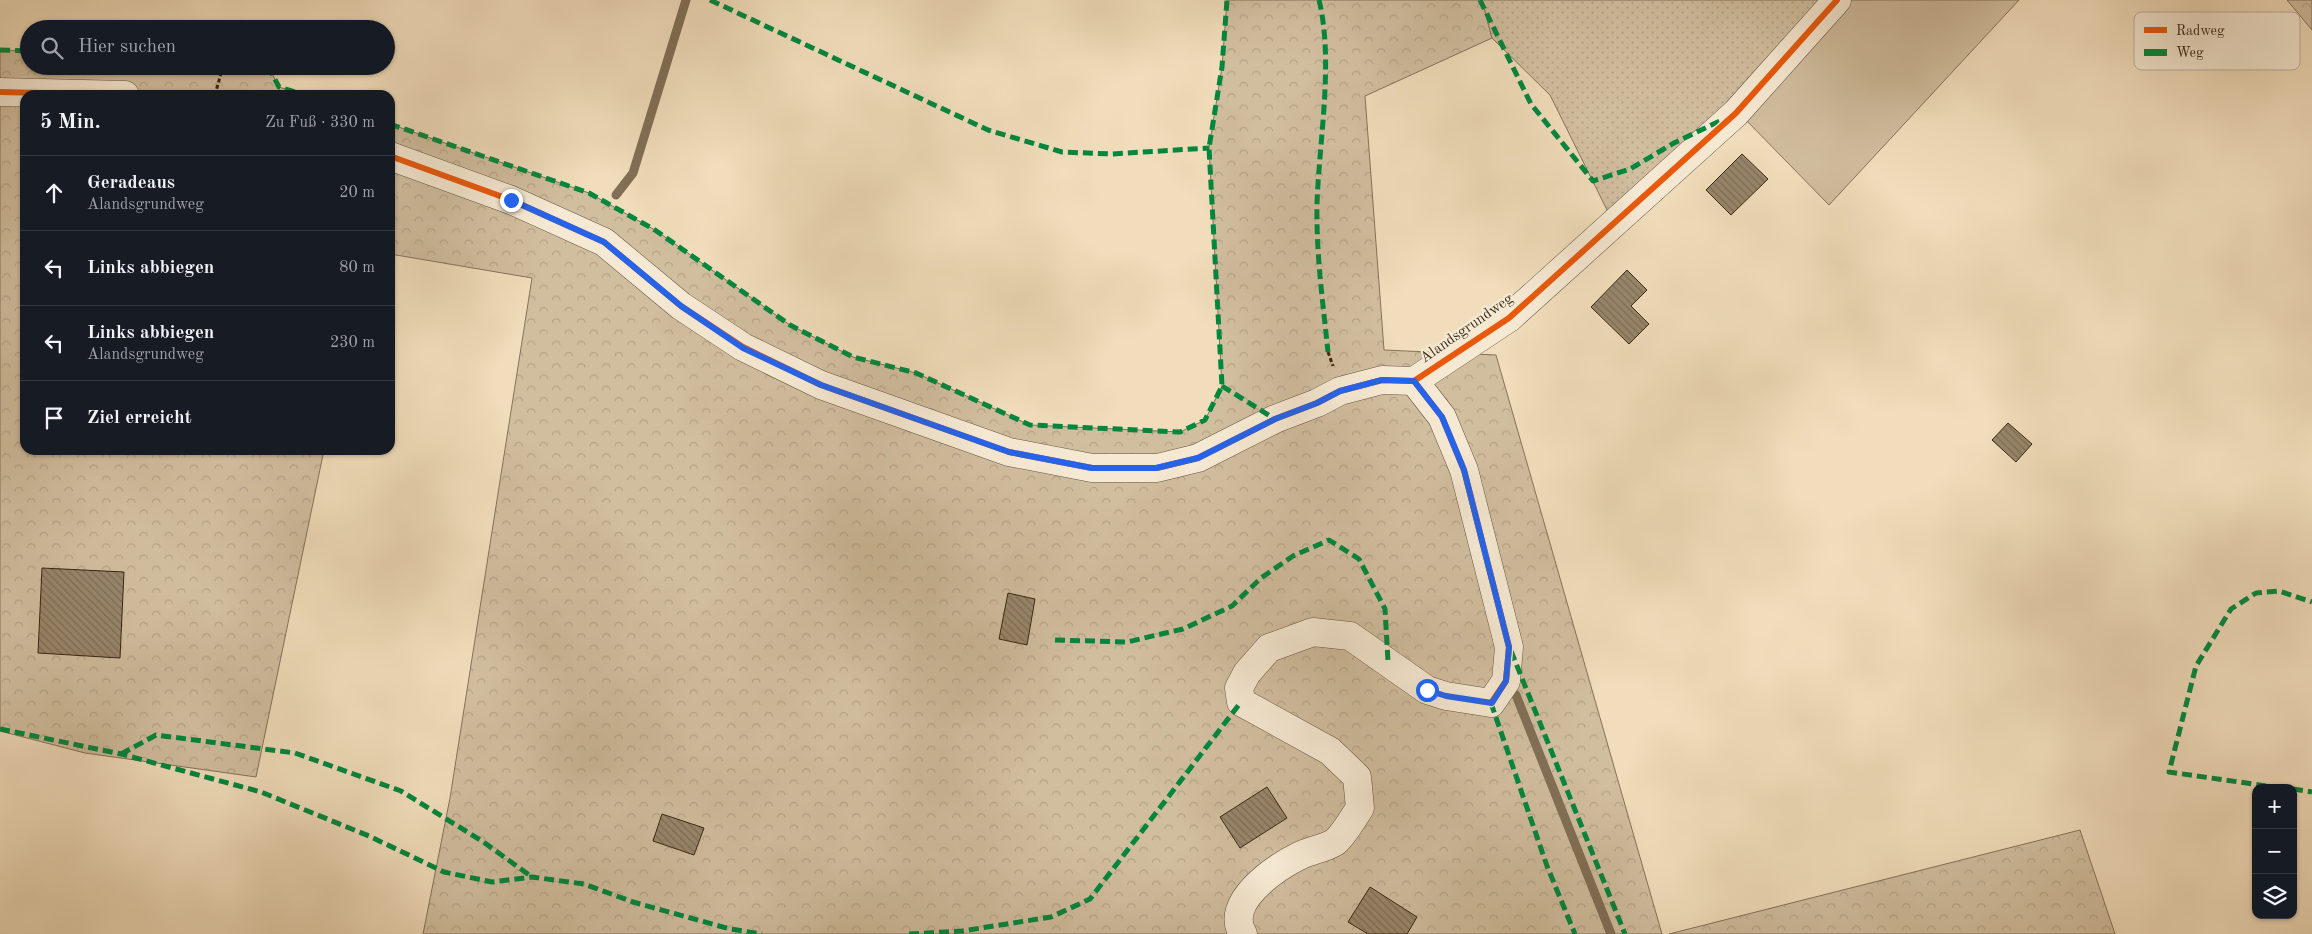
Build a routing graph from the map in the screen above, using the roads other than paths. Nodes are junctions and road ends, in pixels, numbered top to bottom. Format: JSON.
{"nodes":[{"id":1,"x":1837,"y":0,"type":"edge"},
{"id":2,"x":0,"y":92,"type":"edge"},
{"id":3,"x":20,"y":92,"type":"edge"},
{"id":4,"x":395,"y":158,"type":"edge"},
{"id":5,"x":1414,"y":381,"type":"junction"},
{"id":6,"x":1243,"y":934,"type":"edge"}],
"edges":[{"from":1,"to":5,"type":"street","name":"Alandsgrundweg"},
{"from":2,"to":3,"type":"street"},
{"from":4,"to":5,"type":"street","name":"Alandsgrundweg"},
{"from":5,"to":6,"type":"street"}]}
